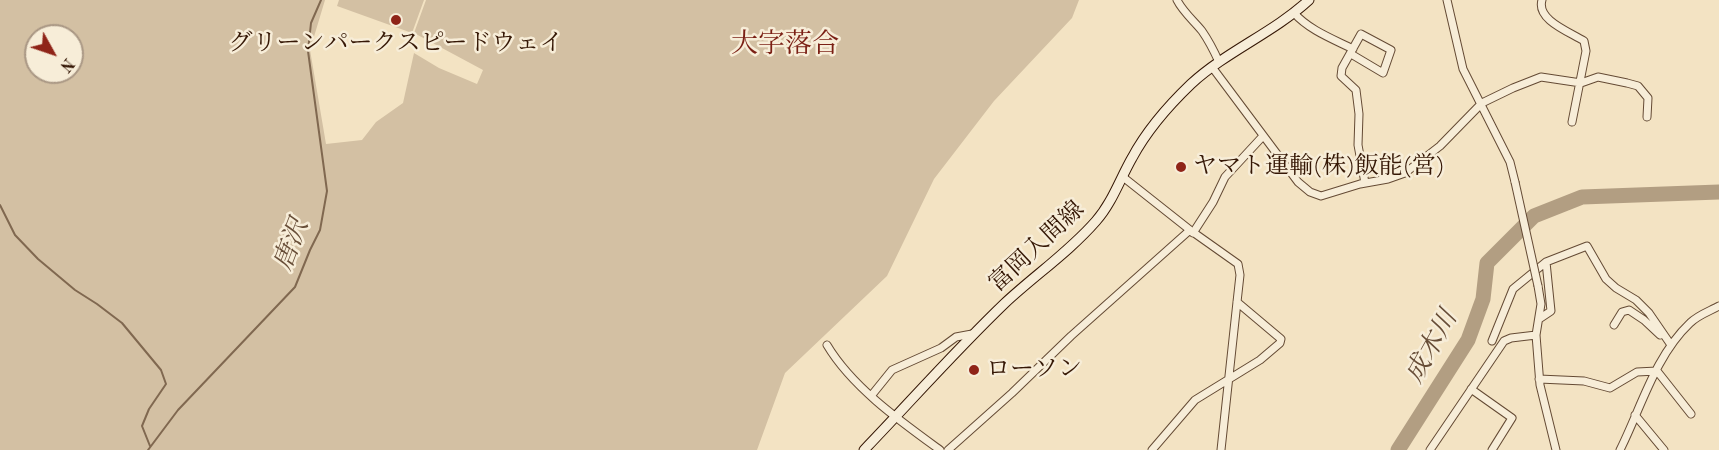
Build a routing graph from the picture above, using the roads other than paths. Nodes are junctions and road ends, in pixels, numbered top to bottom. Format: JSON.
{"nodes":[{"id":1,"x":1177,"y":0,"type":"edge"},
{"id":2,"x":1309,"y":0,"type":"edge"},
{"id":3,"x":1447,"y":0,"type":"edge"},
{"id":4,"x":1542,"y":0,"type":"edge"},
{"id":5,"x":1294,"y":13,"type":"junction"},
{"id":6,"x":1352,"y":52,"type":"junction"},
{"id":7,"x":1215,"y":64,"type":"junction"},
{"id":8,"x":1581,"y":83,"type":"junction"},
{"id":9,"x":1482,"y":103,"type":"junction"},
{"id":10,"x":1647,"y":117,"type":"dead end"},
{"id":11,"x":1572,"y":122,"type":"dead end"},
{"id":12,"x":1263,"y":136,"type":"junction"},
{"id":13,"x":1122,"y":177,"type":"junction"},
{"id":14,"x":1365,"y":183,"type":"junction"},
{"id":15,"x":1192,"y":231,"type":"junction"},
{"id":16,"x":1546,"y":262,"type":"junction"},
{"id":17,"x":1237,"y":302,"type":"junction"},
{"id":18,"x":1719,"y":306,"type":"edge"},
{"id":19,"x":1539,"y":319,"type":"junction"},
{"id":20,"x":1614,"y":325,"type":"dead end"},
{"id":21,"x":972,"y":334,"type":"junction"},
{"id":22,"x":1536,"y":335,"type":"junction"},
{"id":23,"x":1492,"y":341,"type":"dead end"},
{"id":24,"x":827,"y":345,"type":"dead end"},
{"id":25,"x":1671,"y":345,"type":"junction"},
{"id":26,"x":1657,"y":371,"type":"junction"},
{"id":27,"x":1229,"y":378,"type":"junction"},
{"id":28,"x":1539,"y":379,"type":"junction"},
{"id":29,"x":1471,"y":389,"type":"junction"},
{"id":30,"x":871,"y":396,"type":"junction"},
{"id":31,"x":1691,"y":414,"type":"dead end"},
{"id":32,"x":1635,"y":415,"type":"junction"},
{"id":33,"x":895,"y":417,"type":"junction"},
{"id":34,"x":1432,"y":447,"type":"edge"},
{"id":35,"x":864,"y":450,"type":"edge"},
{"id":36,"x":940,"y":450,"type":"edge"},
{"id":37,"x":948,"y":450,"type":"edge"},
{"id":38,"x":1152,"y":450,"type":"edge"},
{"id":39,"x":1221,"y":450,"type":"edge"},
{"id":40,"x":1442,"y":450,"type":"edge"},
{"id":41,"x":1492,"y":450,"type":"edge"},
{"id":42,"x":1556,"y":450,"type":"edge"},
{"id":43,"x":1620,"y":450,"type":"edge"},
{"id":44,"x":1664,"y":450,"type":"edge"}],
"edges":[{"from":1,"to":7,"type":"street"},
{"from":2,"to":5,"type":"main road","name":"富岡入間線"},
{"from":3,"to":9,"type":"street"},
{"from":4,"to":8,"type":"street"},
{"from":5,"to":6,"type":"street"},
{"from":5,"to":7,"type":"main road","name":"富岡入間線"},
{"from":6,"to":6,"type":"street"},
{"from":6,"to":14,"type":"street"},
{"from":7,"to":12,"type":"street"},
{"from":7,"to":13,"type":"main road","name":"富岡入間線"},
{"from":8,"to":9,"type":"street"},
{"from":8,"to":10,"type":"street"},
{"from":8,"to":11,"type":"street"},
{"from":9,"to":14,"type":"street"},
{"from":9,"to":19,"type":"street","bridge":true},
{"from":12,"to":14,"type":"street"},
{"from":12,"to":15,"type":"street"},
{"from":13,"to":15,"type":"street"},
{"from":13,"to":21,"type":"main road","name":"富岡入間線"},
{"from":15,"to":17,"type":"street"},
{"from":15,"to":37,"type":"street"},
{"from":16,"to":19,"type":"street"},
{"from":16,"to":23,"type":"street"},
{"from":16,"to":25,"type":"street"},
{"from":17,"to":27,"type":"street"},
{"from":17,"to":27,"type":"street"},
{"from":18,"to":25,"type":"street"},
{"from":19,"to":22,"type":"street"},
{"from":20,"to":25,"type":"street"},
{"from":21,"to":30,"type":"street"},
{"from":21,"to":33,"type":"main road","name":"富岡入間線"},
{"from":22,"to":28,"type":"street"},
{"from":22,"to":29,"type":"street"},
{"from":24,"to":30,"type":"street"},
{"from":25,"to":26,"type":"street"},
{"from":26,"to":28,"type":"street"},
{"from":26,"to":31,"type":"street"},
{"from":26,"to":32,"type":"street"},
{"from":27,"to":38,"type":"street"},
{"from":27,"to":39,"type":"street"},
{"from":28,"to":42,"type":"street"},
{"from":29,"to":34,"type":"street"},
{"from":29,"to":41,"type":"street"},
{"from":30,"to":33,"type":"street"},
{"from":32,"to":43,"type":"street"},
{"from":32,"to":44,"type":"street"},
{"from":33,"to":35,"type":"main road","name":"富岡入間線"},
{"from":33,"to":36,"type":"street"},
{"from":34,"to":40,"type":"street"}]}
